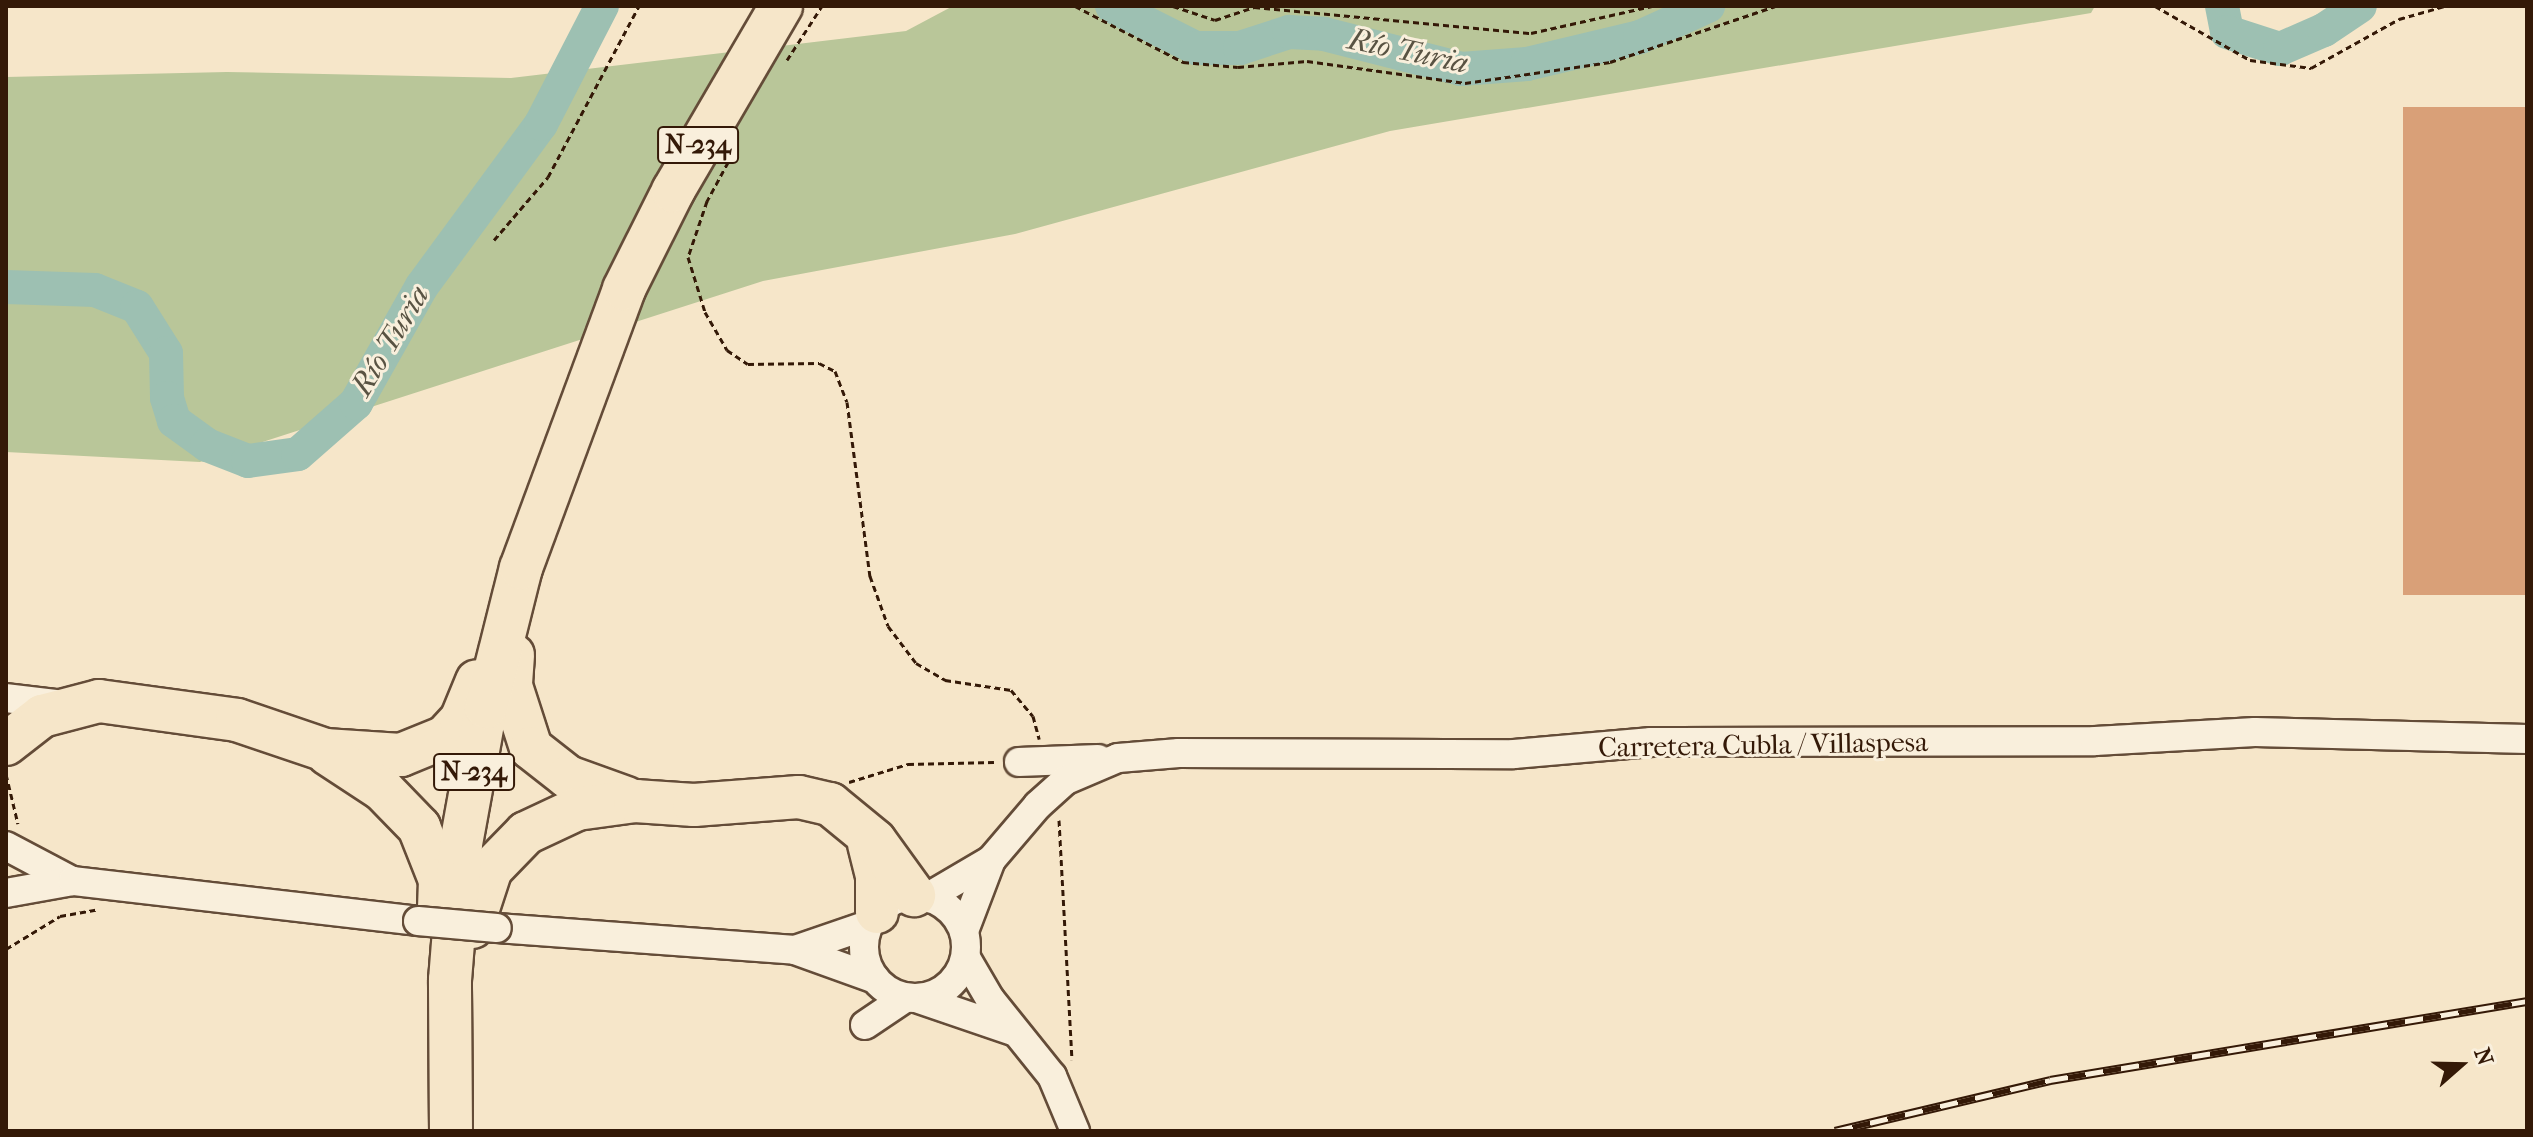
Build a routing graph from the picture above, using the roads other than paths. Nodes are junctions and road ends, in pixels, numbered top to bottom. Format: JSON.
{"nodes":[{"id":1,"x":781,"y":6,"type":"edge"},
{"id":2,"x":547,"y":487,"type":"junction"},
{"id":3,"x":521,"y":568,"type":"junction"},
{"id":4,"x":6,"y":698,"type":"edge"},
{"id":5,"x":71,"y":705,"type":"junction"},
{"id":6,"x":2527,"y":739,"type":"edge"},
{"id":7,"x":6,"y":744,"type":"edge"},
{"id":8,"x":325,"y":750,"type":"junction"},
{"id":9,"x":1118,"y":758,"type":"junction"},
{"id":10,"x":1032,"y":761,"type":"road end"},
{"id":11,"x":635,"y":801,"type":"junction"},
{"id":12,"x":865,"y":831,"type":"junction"},
{"id":13,"x":14,"y":838,"type":"edge"},
{"id":14,"x":6,"y":853,"type":"edge"},
{"id":15,"x":991,"y":860,"type":"junction"},
{"id":16,"x":6,"y":870,"type":"edge"},
{"id":17,"x":73,"y":881,"type":"junction"},
{"id":18,"x":6,"y":893,"type":"edge"},
{"id":19,"x":921,"y":896,"type":"junction"},
{"id":20,"x":873,"y":919,"type":"junction"},
{"id":21,"x":965,"y":944,"type":"junction"},
{"id":22,"x":795,"y":950,"type":"junction"},
{"id":23,"x":875,"y":979,"type":"junction"},
{"id":24,"x":912,"y":998,"type":"junction"},
{"id":25,"x":865,"y":1025,"type":"dead end"},
{"id":26,"x":1017,"y":1033,"type":"junction"},
{"id":27,"x":1072,"y":1119,"type":"edge"},
{"id":28,"x":443,"y":1131,"type":"edge"},
{"id":29,"x":454,"y":1131,"type":"edge"}],
"edges":[{"from":1,"to":2,"type":"highway","number":"N-234"},
{"from":2,"to":3,"type":"highway","number":"N-234"},
{"from":2,"to":11,"type":"highway"},
{"from":3,"to":8,"type":"highway"},
{"from":3,"to":29,"type":"highway","number":"N-234"},
{"from":4,"to":5,"type":"street"},
{"from":5,"to":7,"type":"highway"},
{"from":5,"to":8,"type":"highway"},
{"from":6,"to":9,"type":"street","name":"Carretera Cubla / Villaspesa"},
{"from":8,"to":28,"type":"highway"},
{"from":9,"to":10,"type":"street"},
{"from":9,"to":15,"type":"street","name":"Carretera Cubla / Villaspesa"},
{"from":11,"to":12,"type":"highway"},
{"from":11,"to":29,"type":"highway"},
{"from":12,"to":19,"type":"highway"},
{"from":12,"to":20,"type":"highway"},
{"from":13,"to":17,"type":"street"},
{"from":14,"to":16,"type":"street"},
{"from":15,"to":19,"type":"street","name":"Carretera Cubla / Villaspesa"},
{"from":15,"to":21,"type":"street","name":"Carretera Cubla / Villaspesa"},
{"from":17,"to":18,"type":"street"},
{"from":17,"to":22,"type":"street","bridge":true},
{"from":19,"to":20,"type":"street"},
{"from":19,"to":21,"type":"street"},
{"from":20,"to":22,"type":"street"},
{"from":20,"to":23,"type":"street"},
{"from":21,"to":24,"type":"street"},
{"from":21,"to":26,"type":"street"},
{"from":22,"to":23,"type":"street"},
{"from":23,"to":24,"type":"street"},
{"from":24,"to":25,"type":"street"},
{"from":24,"to":26,"type":"street"},
{"from":26,"to":27,"type":"street"}]}
